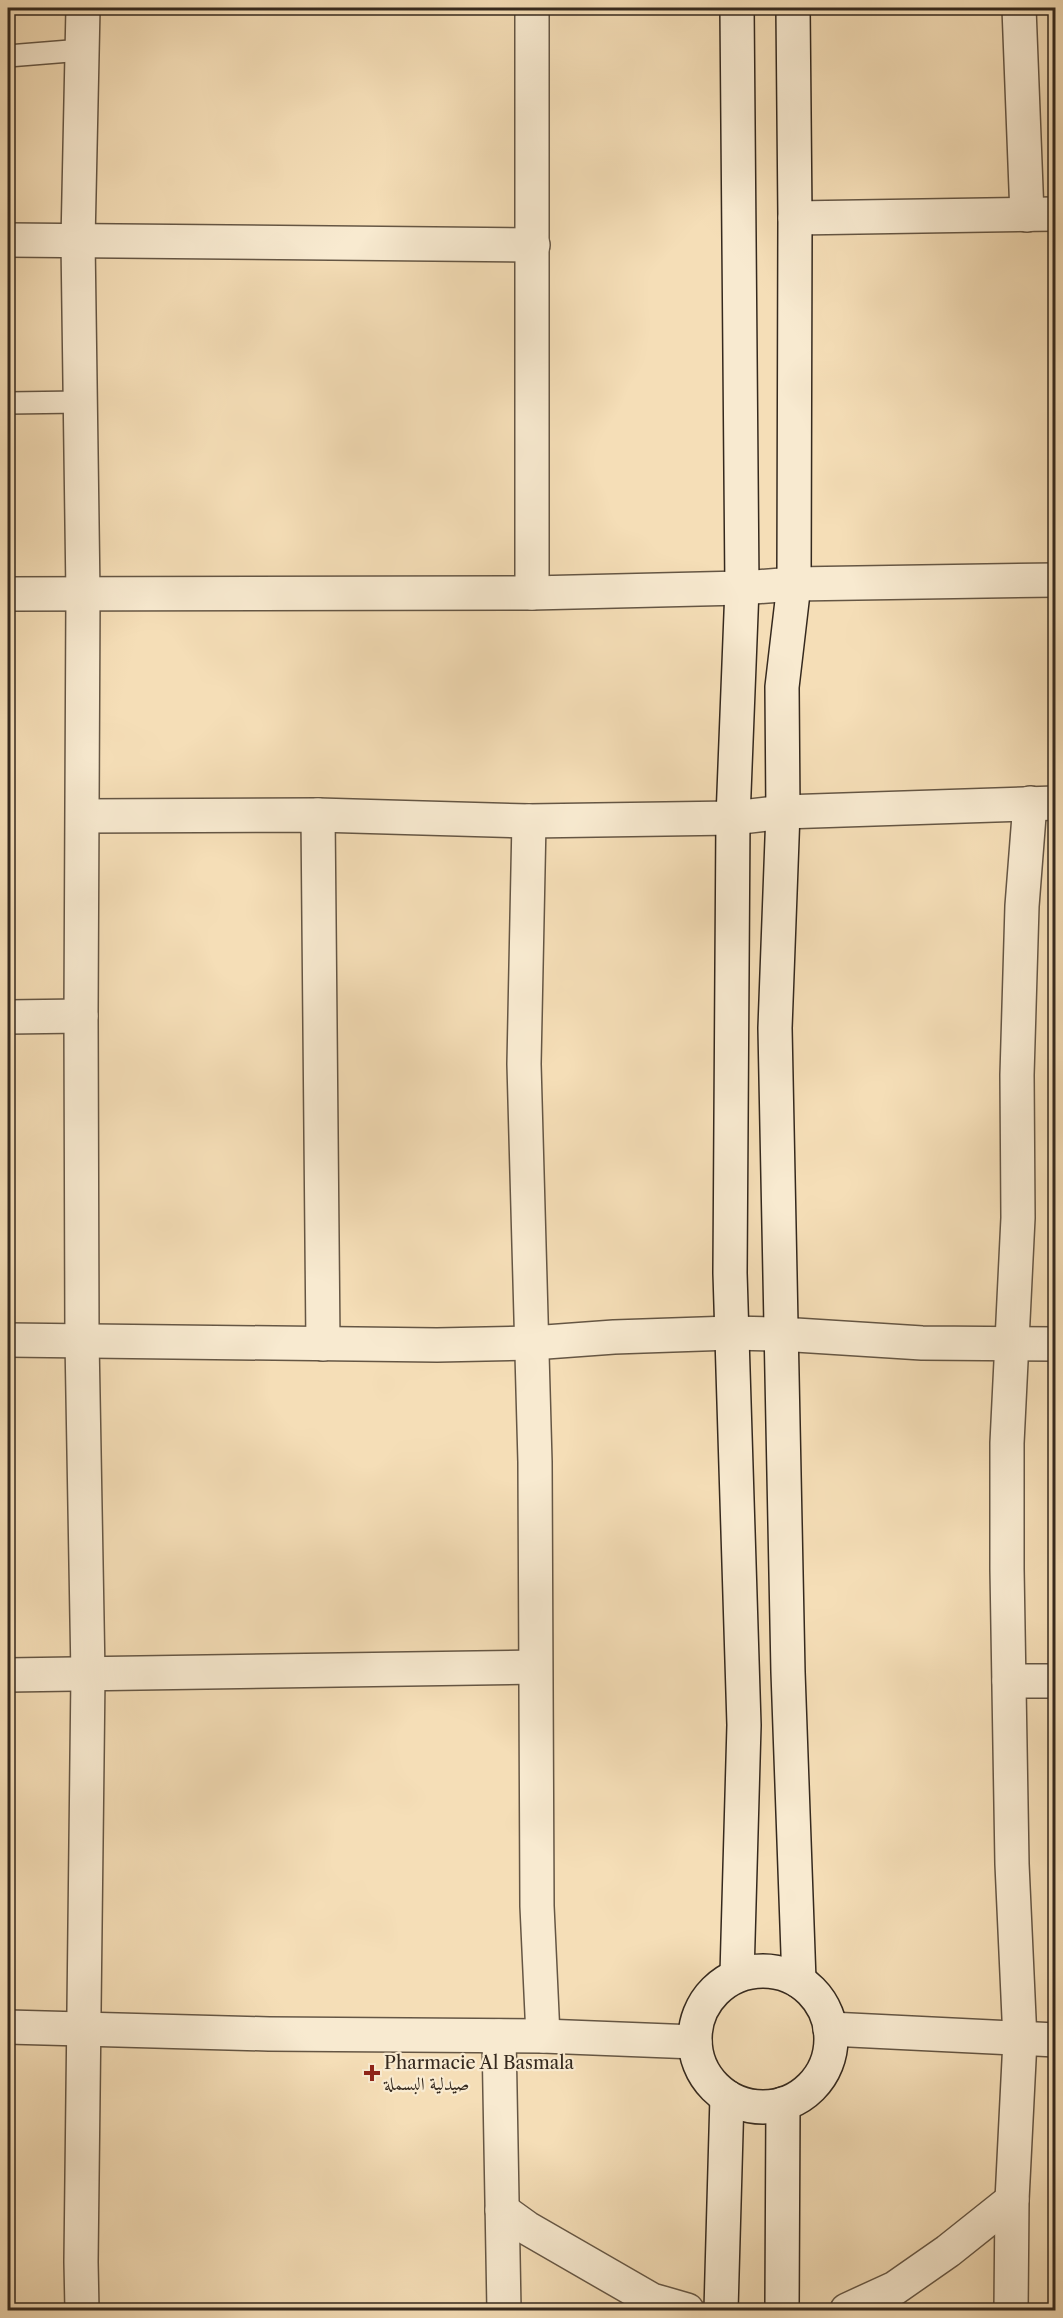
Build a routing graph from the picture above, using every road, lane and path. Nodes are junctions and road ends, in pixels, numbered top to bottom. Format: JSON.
{"nodes":[{"id":1,"x":83,"y":8,"type":"edge"},
{"id":2,"x":532,"y":8,"type":"edge"},
{"id":3,"x":737,"y":8,"type":"edge"},
{"id":4,"x":793,"y":8,"type":"edge"},
{"id":5,"x":1019,"y":8,"type":"edge"},
{"id":6,"x":82,"y":50,"type":"junction"},
{"id":7,"x":8,"y":56,"type":"edge"},
{"id":8,"x":1041,"y":215,"type":"edge"},
{"id":9,"x":795,"y":218,"type":"junction"},
{"id":10,"x":8,"y":240,"type":"edge"},
{"id":11,"x":78,"y":241,"type":"junction"},
{"id":12,"x":533,"y":245,"type":"junction"},
{"id":13,"x":80,"y":402,"type":"junction"},
{"id":14,"x":8,"y":403,"type":"edge"},
{"id":15,"x":1056,"y":580,"type":"edge"},
{"id":16,"x":794,"y":584,"type":"junction"},
{"id":17,"x":742,"y":588,"type":"junction"},
{"id":18,"x":532,"y":593,"type":"junction"},
{"id":19,"x":8,"y":594,"type":"edge"},
{"id":20,"x":83,"y":594,"type":"junction"},
{"id":21,"x":1043,"y":803,"type":"edge"},
{"id":22,"x":783,"y":812,"type":"junction"},
{"id":23,"x":318,"y":815,"type":"junction"},
{"id":24,"x":83,"y":816,"type":"junction"},
{"id":25,"x":733,"y":818,"type":"junction"},
{"id":26,"x":529,"y":821,"type":"junction"},
{"id":27,"x":81,"y":1016,"type":"junction"},
{"id":28,"x":8,"y":1017,"type":"edge"},
{"id":29,"x":730,"y":1334,"type":"junction"},
{"id":30,"x":780,"y":1334,"type":"junction"},
{"id":31,"x":8,"y":1340,"type":"edge"},
{"id":32,"x":82,"y":1340,"type":"junction"},
{"id":33,"x":531,"y":1343,"type":"junction"},
{"id":34,"x":323,"y":1344,"type":"junction"},
{"id":35,"x":1012,"y":1344,"type":"junction"},
{"id":36,"x":1056,"y":1344,"type":"edge"},
{"id":37,"x":535,"y":1667,"type":"junction"},
{"id":38,"x":8,"y":1675,"type":"edge"},
{"id":39,"x":88,"y":1675,"type":"junction"},
{"id":40,"x":1009,"y":1681,"type":"junction"},
{"id":41,"x":1056,"y":1681,"type":"edge"},
{"id":42,"x":736,"y":1975,"type":"junction"},
{"id":43,"x":799,"y":1981,"type":"junction"},
{"id":44,"x":8,"y":2027,"type":"edge"},
{"id":45,"x":83,"y":2029,"type":"junction"},
{"id":46,"x":830,"y":2029,"type":"junction"},
{"id":47,"x":499,"y":2036,"type":"junction"},
{"id":48,"x":543,"y":2036,"type":"junction"},
{"id":49,"x":1020,"y":2040,"type":"junction"},
{"id":50,"x":1056,"y":2040,"type":"edge"},
{"id":51,"x":695,"y":2042,"type":"junction"},
{"id":52,"x":727,"y":2097,"type":"junction"},
{"id":53,"x":783,"y":2104,"type":"junction"},
{"id":54,"x":1012,"y":2200,"type":"junction"},
{"id":55,"x":502,"y":2210,"type":"junction"},
{"id":56,"x":82,"y":2310,"type":"edge"},
{"id":57,"x":504,"y":2310,"type":"edge"},
{"id":58,"x":687,"y":2310,"type":"edge"},
{"id":59,"x":721,"y":2310,"type":"edge"},
{"id":60,"x":782,"y":2310,"type":"edge"},
{"id":61,"x":847,"y":2310,"type":"edge"},
{"id":62,"x":1011,"y":2310,"type":"edge"}],
"edges":[{"from":1,"to":6,"type":"street"},
{"from":2,"to":12,"type":"street"},
{"from":3,"to":17,"type":"street"},
{"from":4,"to":9,"type":"street"},
{"from":5,"to":8,"type":"street"},
{"from":6,"to":7,"type":"lane"},
{"from":6,"to":11,"type":"street"},
{"from":8,"to":9,"type":"street"},
{"from":9,"to":16,"type":"street"},
{"from":10,"to":11,"type":"street"},
{"from":11,"to":12,"type":"street"},
{"from":11,"to":13,"type":"street"},
{"from":12,"to":18,"type":"street"},
{"from":13,"to":14,"type":"lane"},
{"from":13,"to":20,"type":"street"},
{"from":15,"to":16,"type":"street"},
{"from":16,"to":17,"type":"street"},
{"from":16,"to":22,"type":"street"},
{"from":17,"to":18,"type":"street"},
{"from":17,"to":25,"type":"street"},
{"from":18,"to":20,"type":"street"},
{"from":19,"to":20,"type":"street"},
{"from":20,"to":24,"type":"street"},
{"from":21,"to":22,"type":"street"},
{"from":21,"to":35,"type":"street"},
{"from":22,"to":25,"type":"street"},
{"from":22,"to":30,"type":"street"},
{"from":23,"to":24,"type":"street"},
{"from":23,"to":26,"type":"street"},
{"from":23,"to":34,"type":"street"},
{"from":24,"to":27,"type":"street"},
{"from":25,"to":26,"type":"street"},
{"from":25,"to":29,"type":"street"},
{"from":26,"to":33,"type":"street"},
{"from":27,"to":28,"type":"street"},
{"from":27,"to":32,"type":"street"},
{"from":29,"to":30,"type":"street"},
{"from":29,"to":33,"type":"street"},
{"from":29,"to":42,"type":"street"},
{"from":30,"to":35,"type":"street"},
{"from":30,"to":43,"type":"street"},
{"from":31,"to":32,"type":"street"},
{"from":32,"to":34,"type":"street"},
{"from":32,"to":39,"type":"street"},
{"from":33,"to":34,"type":"street"},
{"from":33,"to":37,"type":"street"},
{"from":35,"to":36,"type":"street"},
{"from":35,"to":40,"type":"street"},
{"from":37,"to":39,"type":"street"},
{"from":37,"to":48,"type":"street"},
{"from":38,"to":39,"type":"street"},
{"from":39,"to":45,"type":"street"},
{"from":40,"to":41,"type":"street"},
{"from":40,"to":49,"type":"street"},
{"from":42,"to":43,"type":"street"},
{"from":42,"to":51,"type":"street"},
{"from":43,"to":46,"type":"street"},
{"from":44,"to":45,"type":"street"},
{"from":45,"to":47,"type":"street"},
{"from":45,"to":56,"type":"street"},
{"from":46,"to":49,"type":"street"},
{"from":46,"to":53,"type":"street"},
{"from":47,"to":48,"type":"street"},
{"from":47,"to":55,"type":"street"},
{"from":48,"to":51,"type":"street"},
{"from":49,"to":50,"type":"street"},
{"from":49,"to":54,"type":"street"},
{"from":51,"to":52,"type":"street"},
{"from":52,"to":53,"type":"street"},
{"from":52,"to":59,"type":"street"},
{"from":53,"to":60,"type":"street"},
{"from":54,"to":61,"type":"street"},
{"from":54,"to":62,"type":"street"},
{"from":55,"to":57,"type":"street"},
{"from":55,"to":58,"type":"street"}]}
